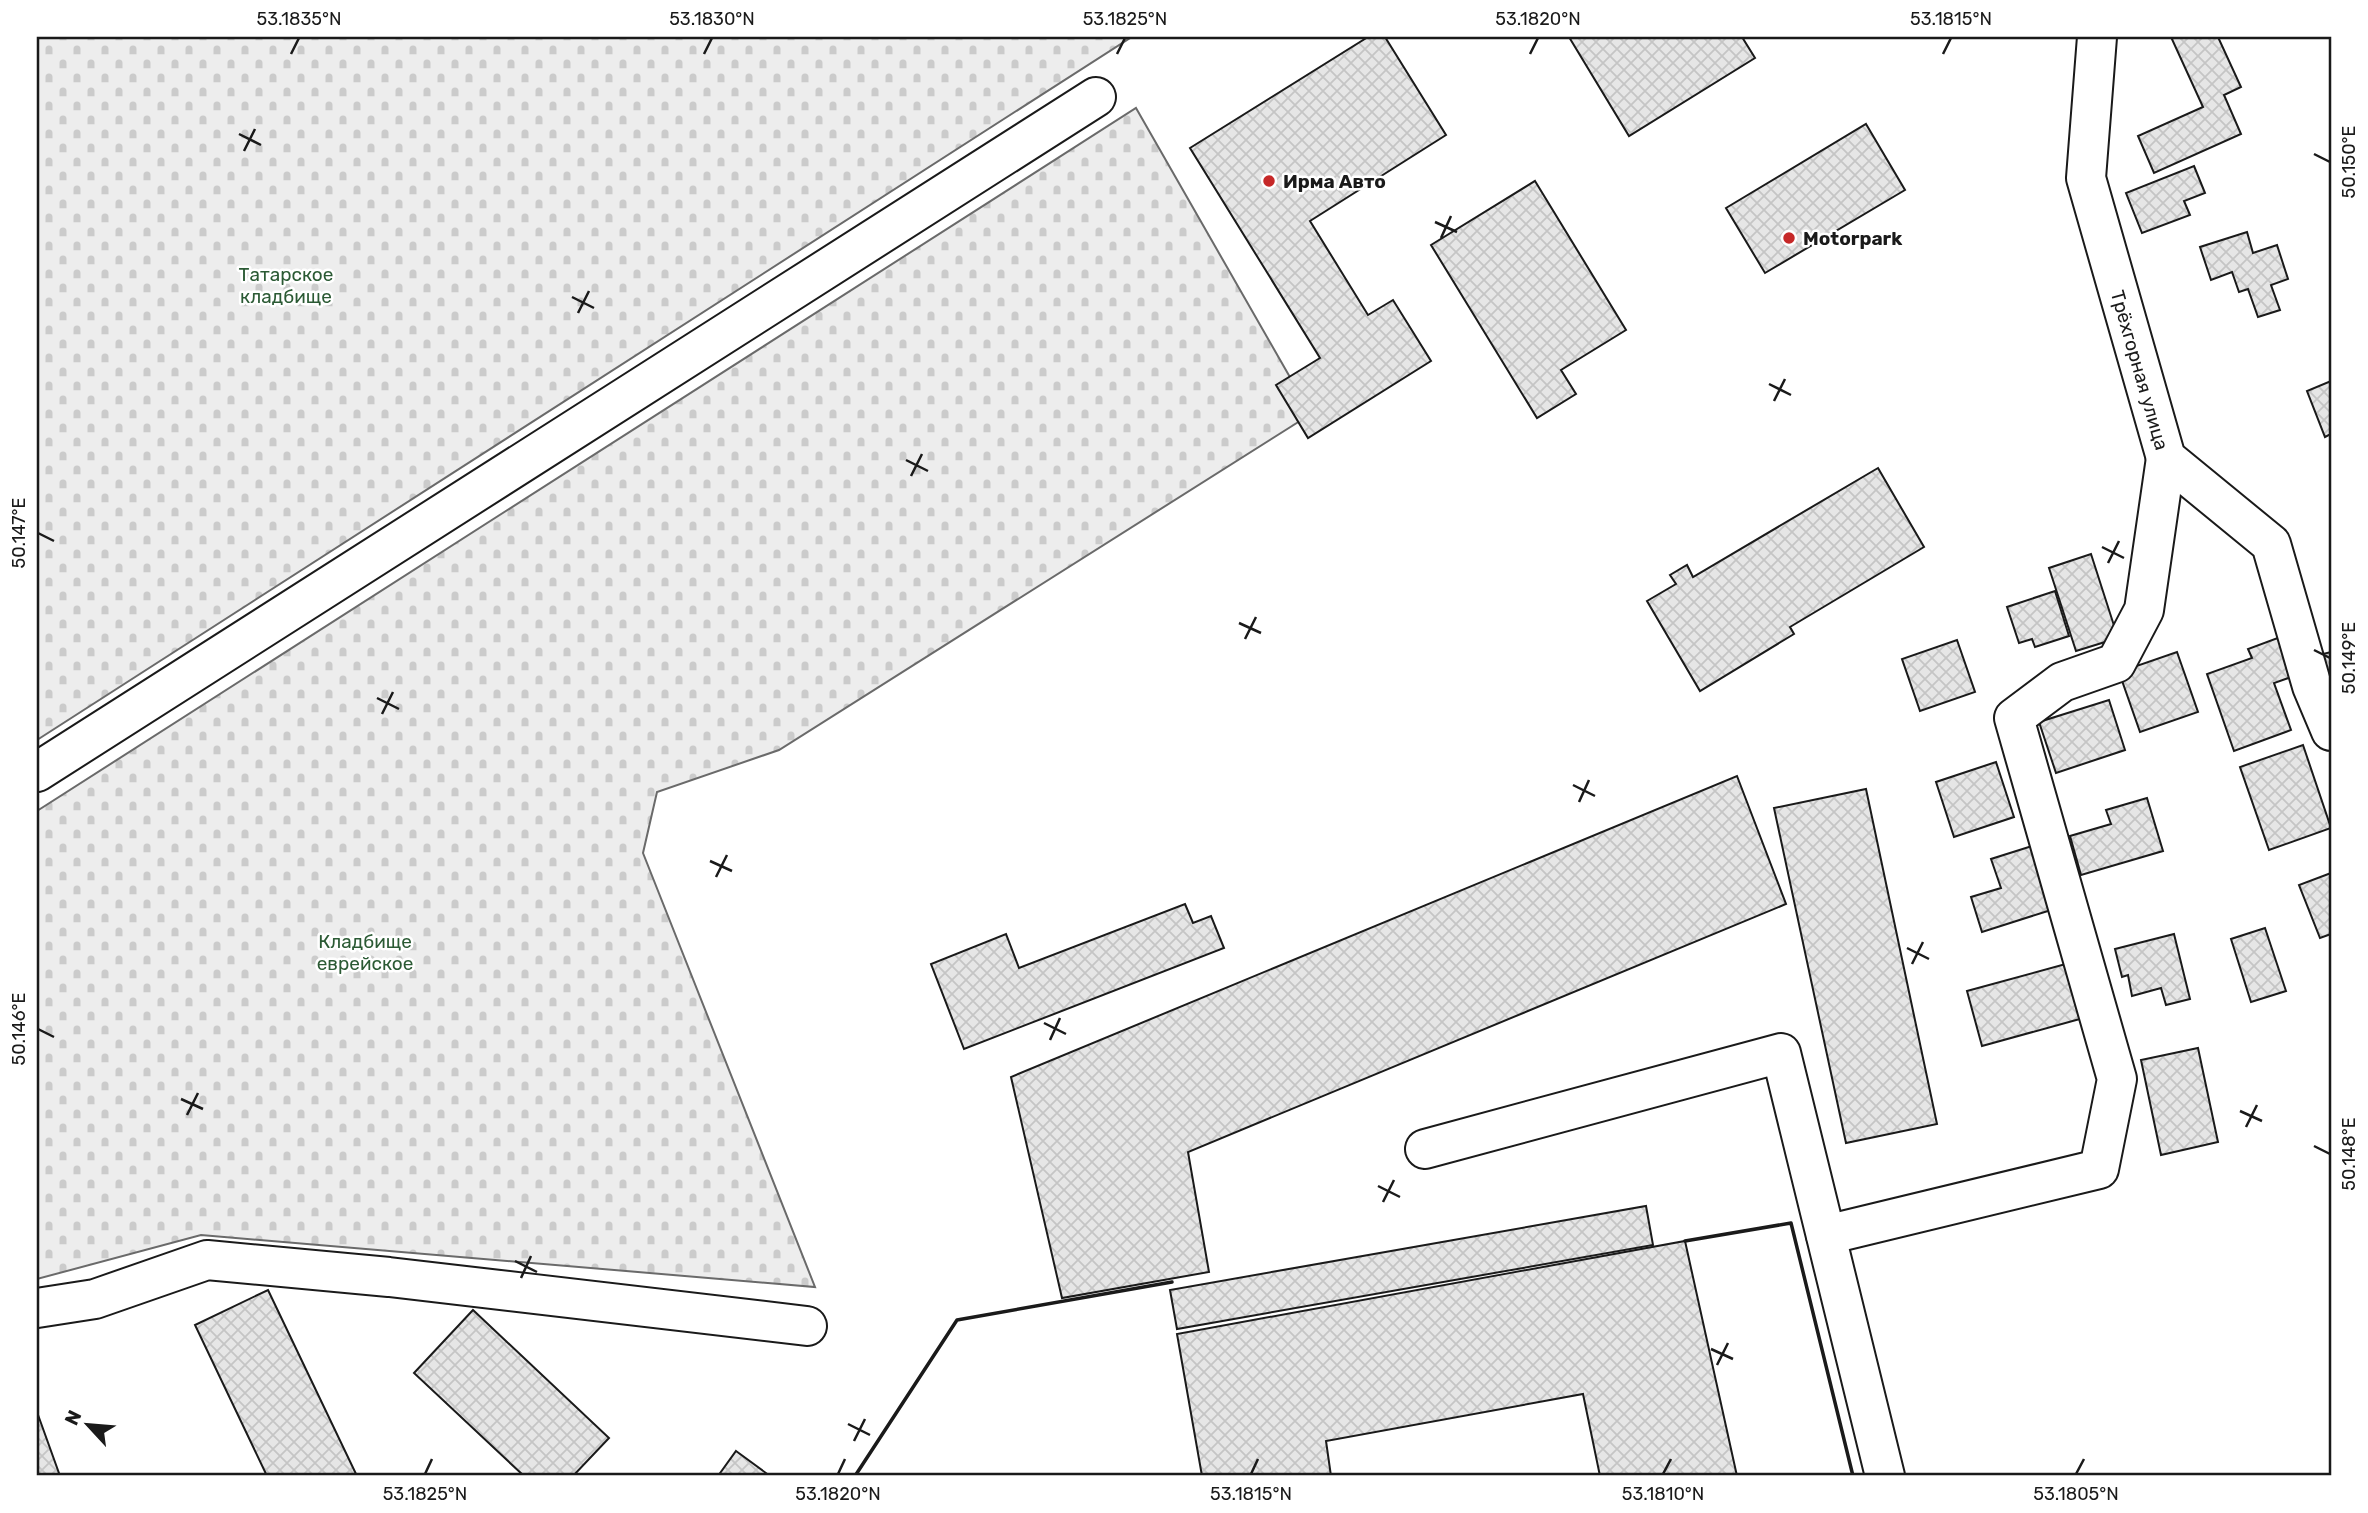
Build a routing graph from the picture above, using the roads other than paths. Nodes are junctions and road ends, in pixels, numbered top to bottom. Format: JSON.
{"nodes":[{"id":1,"x":2097,"y":37,"type":"edge"},
{"id":2,"x":1096,"y":97,"type":"dead end"},
{"id":3,"x":2166,"y":458,"type":"junction"},
{"id":4,"x":2331,"y":731,"type":"edge"},
{"id":5,"x":37,"y":772,"type":"edge"},
{"id":6,"x":1425,"y":1149,"type":"dead end"},
{"id":7,"x":1826,"y":1235,"type":"junction"},
{"id":8,"x":37,"y":1308,"type":"edge"},
{"id":9,"x":807,"y":1326,"type":"dead end"},
{"id":10,"x":1885,"y":1476,"type":"edge"}],
"edges":[{"from":1,"to":3,"type":"street","name":"Трёхгорная улица"},
{"from":2,"to":5,"type":"street"},
{"from":3,"to":4,"type":"street","name":"Трёхгорная улица"},
{"from":3,"to":7,"type":"street"},
{"from":6,"to":7,"type":"street"},
{"from":7,"to":10,"type":"street"},
{"from":8,"to":9,"type":"street"}]}
